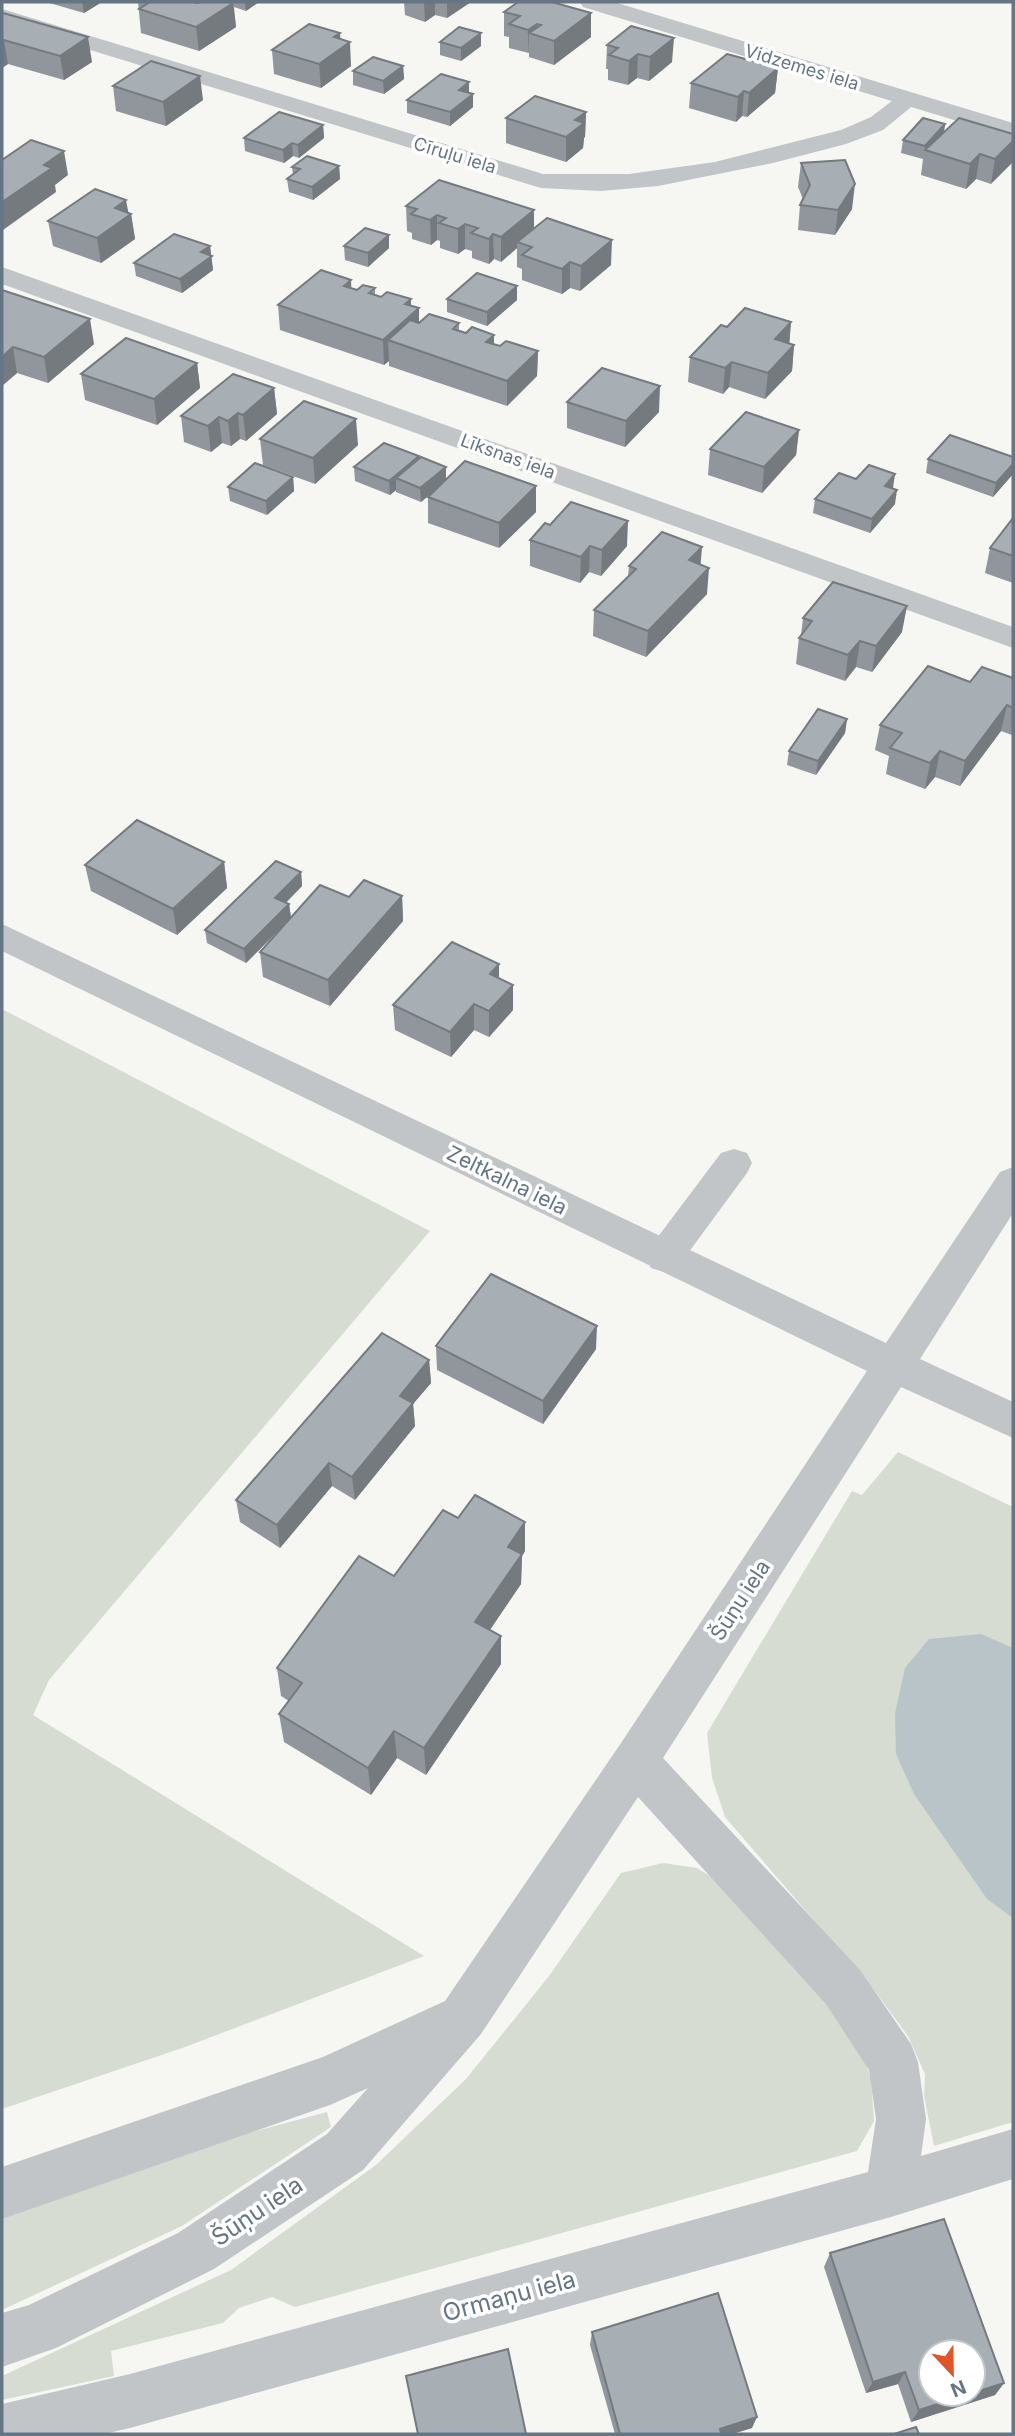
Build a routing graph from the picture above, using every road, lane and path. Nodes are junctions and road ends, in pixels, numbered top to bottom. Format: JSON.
{"nodes":[{"id":1,"x":592,"y":2,"type":"edge"},
{"id":2,"x":2,"y":16,"type":"edge"},
{"id":3,"x":909,"y":99,"type":"junction"},
{"id":4,"x":1013,"y":131,"type":"edge"},
{"id":5,"x":2,"y":275,"type":"edge"},
{"id":6,"x":1013,"y":638,"type":"edge"},
{"id":7,"x":2,"y":936,"type":"edge"},
{"id":8,"x":734,"y":1163,"type":"dead end"},
{"id":9,"x":1013,"y":1182,"type":"edge"},
{"id":10,"x":664,"y":1257,"type":"junction"},
{"id":11,"x":893,"y":1367,"type":"junction"},
{"id":12,"x":1013,"y":1421,"type":"edge"},
{"id":13,"x":635,"y":1761,"type":"junction"},
{"id":14,"x":464,"y":2017,"type":"junction"},
{"id":15,"x":1013,"y":2154,"type":"edge"},
{"id":16,"x":891,"y":2191,"type":"junction"},
{"id":17,"x":2,"y":2193,"type":"edge"},
{"id":18,"x":2,"y":2340,"type":"edge"},
{"id":19,"x":2,"y":2431,"type":"edge"}],
"edges":[{"from":1,"to":3,"type":"street","name":"Vidzemes iela"},
{"from":2,"to":3,"type":"street","name":"Cīruļu iela"},
{"from":3,"to":4,"type":"street","name":"Vidzemes iela"},
{"from":5,"to":6,"type":"street","name":"Līksnas iela"},
{"from":7,"to":10,"type":"street","name":"Zeltkalna iela"},
{"from":8,"to":10,"type":"lane"},
{"from":9,"to":11,"type":"street","name":"Šūņu iela"},
{"from":10,"to":11,"type":"street","name":"Zeltkalna iela"},
{"from":11,"to":12,"type":"street","name":"Zeltkalna iela"},
{"from":11,"to":13,"type":"street","name":"Šūņu iela"},
{"from":13,"to":14,"type":"street","name":"Šūņu iela"},
{"from":13,"to":16,"type":"street"},
{"from":14,"to":17,"type":"street"},
{"from":14,"to":18,"type":"street","name":"Šūņu iela"},
{"from":15,"to":16,"type":"street","name":"Ormaņu iela"},
{"from":16,"to":19,"type":"street","name":"Ormaņu iela"}]}
